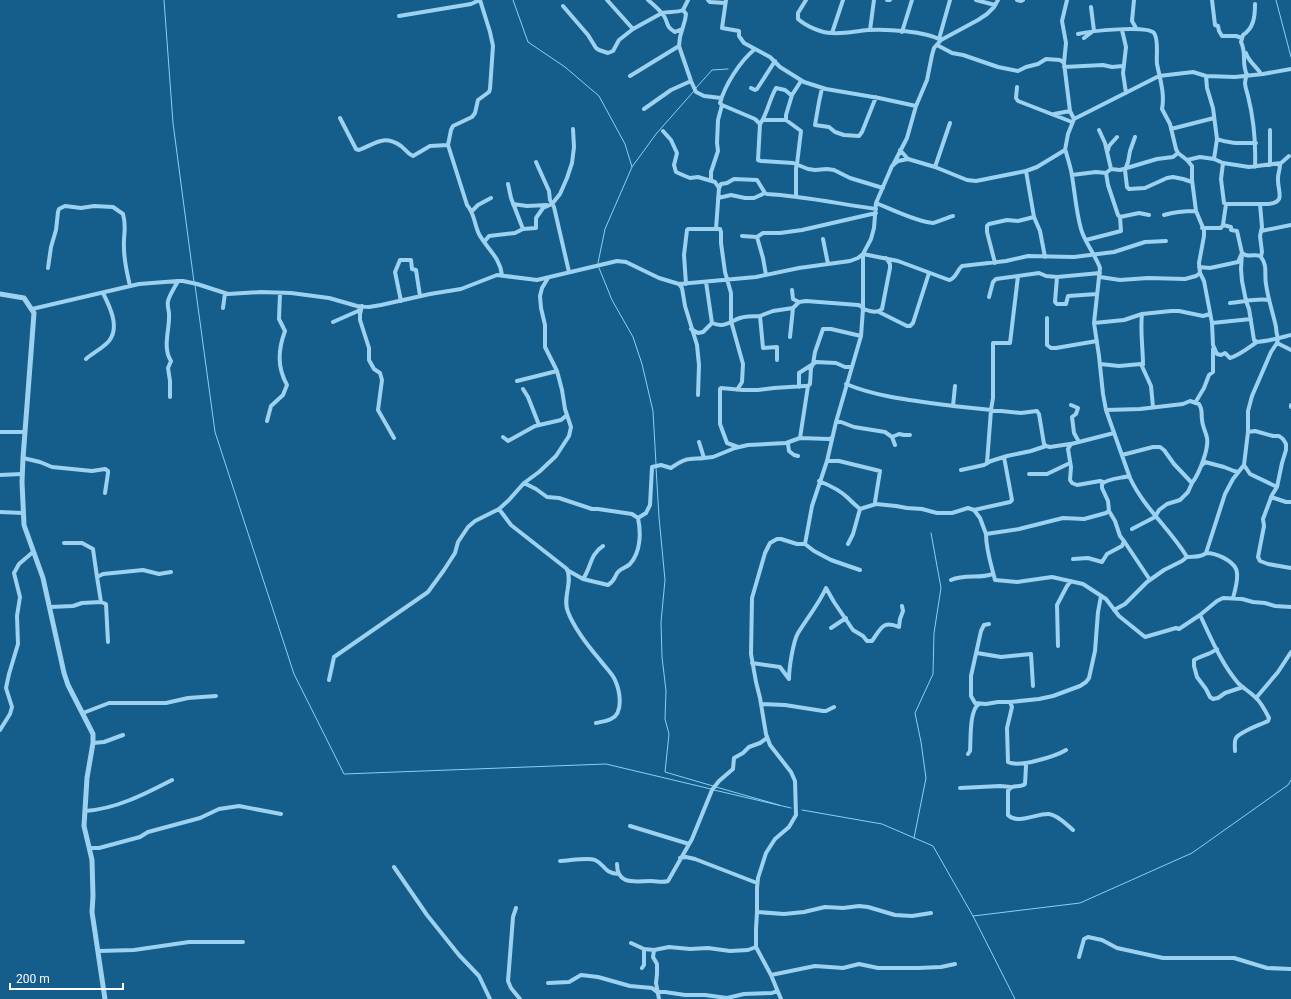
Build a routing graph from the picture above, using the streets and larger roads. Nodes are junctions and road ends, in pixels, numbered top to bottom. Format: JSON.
{"nodes":[{"id":1,"x":607,"y":0,"type":"edge"},
{"id":2,"x":648,"y":0,"type":"edge"},
{"id":3,"x":688,"y":0,"type":"edge"},
{"id":4,"x":708,"y":0,"type":"edge"},
{"id":5,"x":806,"y":0,"type":"edge"},
{"id":6,"x":843,"y":0,"type":"edge"},
{"id":7,"x":874,"y":0,"type":"edge"},
{"id":8,"x":912,"y":0,"type":"edge"},
{"id":9,"x":950,"y":0,"type":"edge"},
{"id":10,"x":976,"y":0,"type":"edge"},
{"id":11,"x":998,"y":0,"type":"edge"},
{"id":12,"x":1017,"y":0,"type":"edge"},
{"id":13,"x":1023,"y":0,"type":"edge"},
{"id":14,"x":1067,"y":0,"type":"edge"},
{"id":15,"x":1134,"y":0,"type":"edge"},
{"id":16,"x":1212,"y":0,"type":"edge"},
{"id":17,"x":725,"y":2,"type":"edge"},
{"id":18,"x":1255,"y":4,"type":"dead end"},
{"id":19,"x":995,"y":5,"type":"junction"},
{"id":20,"x":563,"y":6,"type":"dead end"},
{"id":21,"x":1091,"y":7,"type":"dead end"},
{"id":22,"x":684,"y":10,"type":"junction"},
{"id":23,"x":662,"y":13,"type":"junction"},
{"id":24,"x":399,"y":16,"type":"dead end"},
{"id":25,"x":1136,"y":28,"type":"junction"},
{"id":26,"x":632,"y":29,"type":"junction"},
{"id":27,"x":682,"y":30,"type":"junction"},
{"id":28,"x":870,"y":30,"type":"junction"},
{"id":29,"x":1122,"y":30,"type":"junction"},
{"id":30,"x":1094,"y":31,"type":"junction"},
{"id":31,"x":902,"y":32,"type":"junction"},
{"id":32,"x":832,"y":33,"type":"junction"},
{"id":33,"x":1078,"y":34,"type":"dead end"},
{"id":34,"x":1084,"y":38,"type":"dead end"},
{"id":35,"x":1242,"y":38,"type":"junction"},
{"id":36,"x":940,"y":40,"type":"junction"},
{"id":37,"x":937,"y":44,"type":"junction"},
{"id":38,"x":679,"y":46,"type":"junction"},
{"id":39,"x":755,"y":49,"type":"junction"},
{"id":40,"x":1244,"y":52,"type":"junction"},
{"id":41,"x":775,"y":62,"type":"junction"},
{"id":42,"x":1064,"y":65,"type":"junction"},
{"id":43,"x":1123,"y":66,"type":"junction"},
{"id":44,"x":1291,"y":69,"type":"edge"},
{"id":45,"x":1261,"y":74,"type":"junction"},
{"id":46,"x":630,"y":76,"type":"dead end"},
{"id":47,"x":1159,"y":76,"type":"junction"},
{"id":48,"x":1206,"y":76,"type":"junction"},
{"id":49,"x":1247,"y":76,"type":"junction"},
{"id":50,"x":691,"y":81,"type":"junction"},
{"id":51,"x":801,"y":81,"type":"junction"},
{"id":52,"x":1017,"y":87,"type":"dead end"},
{"id":53,"x":751,"y":88,"type":"dead end"},
{"id":54,"x":822,"y":88,"type":"junction"},
{"id":55,"x":1126,"y":93,"type":"junction"},
{"id":56,"x":792,"y":95,"type":"junction"},
{"id":57,"x":876,"y":97,"type":"junction"},
{"id":58,"x":721,"y":98,"type":"junction"},
{"id":59,"x":722,"y":106,"type":"junction"},
{"id":60,"x":916,"y":106,"type":"junction"},
{"id":61,"x":644,"y":109,"type":"dead end"},
{"id":62,"x":1070,"y":111,"type":"junction"},
{"id":63,"x":1054,"y":114,"type":"junction"},
{"id":64,"x":340,"y":118,"type":"dead end"},
{"id":65,"x":1214,"y":118,"type":"junction"},
{"id":66,"x":763,"y":120,"type":"junction"},
{"id":67,"x":786,"y":120,"type":"junction"},
{"id":68,"x":1073,"y":120,"type":"junction"},
{"id":69,"x":950,"y":123,"type":"dead end"},
{"id":70,"x":760,"y":124,"type":"junction"},
{"id":71,"x":574,"y":128,"type":"dead end"},
{"id":72,"x":1171,"y":129,"type":"junction"},
{"id":73,"x":1099,"y":130,"type":"dead end"},
{"id":74,"x":1270,"y":130,"type":"dead end"},
{"id":75,"x":663,"y":131,"type":"dead end"},
{"id":76,"x":1117,"y":137,"type":"dead end"},
{"id":77,"x":1135,"y":137,"type":"dead end"},
{"id":78,"x":1217,"y":139,"type":"junction"},
{"id":79,"x":1256,"y":142,"type":"junction"},
{"id":80,"x":448,"y":145,"type":"junction"},
{"id":81,"x":900,"y":150,"type":"junction"},
{"id":82,"x":1065,"y":150,"type":"junction"},
{"id":83,"x":1108,"y":152,"type":"junction"},
{"id":84,"x":1178,"y":153,"type":"junction"},
{"id":85,"x":1289,"y":156,"type":"dead end"},
{"id":86,"x":908,"y":159,"type":"junction"},
{"id":87,"x":1214,"y":159,"type":"junction"},
{"id":88,"x":1187,"y":160,"type":"junction"},
{"id":89,"x":536,"y":162,"type":"dead end"},
{"id":90,"x":1223,"y":163,"type":"junction"},
{"id":91,"x":797,"y":164,"type":"junction"},
{"id":92,"x":1276,"y":164,"type":"junction"},
{"id":93,"x":1270,"y":165,"type":"junction"},
{"id":94,"x":892,"y":166,"type":"junction"},
{"id":95,"x":1255,"y":166,"type":"junction"},
{"id":96,"x":935,"y":167,"type":"junction"},
{"id":97,"x":1126,"y":167,"type":"junction"},
{"id":98,"x":1111,"y":169,"type":"junction"},
{"id":99,"x":1026,"y":171,"type":"junction"},
{"id":100,"x":1106,"y":173,"type":"junction"},
{"id":101,"x":1072,"y":176,"type":"junction"},
{"id":102,"x":711,"y":181,"type":"junction"},
{"id":103,"x":1192,"y":182,"type":"junction"},
{"id":104,"x":508,"y":184,"type":"dead end"},
{"id":105,"x":719,"y":188,"type":"junction"},
{"id":106,"x":883,"y":188,"type":"junction"},
{"id":107,"x":765,"y":193,"type":"junction"},
{"id":108,"x":796,"y":196,"type":"junction"},
{"id":109,"x":492,"y":198,"type":"dead end"},
{"id":110,"x":718,"y":198,"type":"junction"},
{"id":111,"x":876,"y":203,"type":"junction"},
{"id":112,"x":513,"y":204,"type":"junction"},
{"id":113,"x":1226,"y":204,"type":"junction"},
{"id":114,"x":1260,"y":204,"type":"junction"},
{"id":115,"x":551,"y":205,"type":"junction"},
{"id":116,"x":472,"y":211,"type":"junction"},
{"id":117,"x":876,"y":211,"type":"junction"},
{"id":118,"x":1196,"y":211,"type":"junction"},
{"id":119,"x":1148,"y":215,"type":"dead end"},
{"id":120,"x":1164,"y":215,"type":"dead end"},
{"id":121,"x":953,"y":216,"type":"dead end"},
{"id":122,"x":1034,"y":217,"type":"junction"},
{"id":123,"x":1120,"y":217,"type":"junction"},
{"id":124,"x":1223,"y":225,"type":"junction"},
{"id":125,"x":1291,"y":225,"type":"edge"},
{"id":126,"x":1202,"y":228,"type":"junction"},
{"id":127,"x":523,"y":229,"type":"junction"},
{"id":128,"x":716,"y":229,"type":"junction"},
{"id":129,"x":1261,"y":231,"type":"junction"},
{"id":130,"x":742,"y":236,"type":"dead end"},
{"id":131,"x":757,"y":236,"type":"junction"},
{"id":132,"x":823,"y":239,"type":"dead end"},
{"id":133,"x":1086,"y":240,"type":"junction"},
{"id":134,"x":484,"y":241,"type":"junction"},
{"id":135,"x":1166,"y":241,"type":"dead end"},
{"id":136,"x":863,"y":254,"type":"junction"},
{"id":137,"x":1242,"y":254,"type":"junction"},
{"id":138,"x":1094,"y":255,"type":"junction"},
{"id":139,"x":1261,"y":256,"type":"junction"},
{"id":140,"x":1045,"y":257,"type":"junction"},
{"id":141,"x":886,"y":258,"type":"junction"},
{"id":142,"x":995,"y":263,"type":"junction"},
{"id":143,"x":828,"y":264,"type":"junction"},
{"id":144,"x":48,"y":268,"type":"dead end"},
{"id":145,"x":1199,"y":268,"type":"junction"},
{"id":146,"x":569,"y":272,"type":"junction"},
{"id":147,"x":929,"y":272,"type":"junction"},
{"id":148,"x":1200,"y":273,"type":"junction"},
{"id":149,"x":502,"y":275,"type":"junction"},
{"id":150,"x":766,"y":275,"type":"junction"},
{"id":151,"x":1100,"y":275,"type":"junction"},
{"id":152,"x":1018,"y":276,"type":"junction"},
{"id":153,"x":1057,"y":277,"type":"junction"},
{"id":154,"x":548,"y":278,"type":"junction"},
{"id":155,"x":728,"y":280,"type":"junction"},
{"id":156,"x":178,"y":281,"type":"junction"},
{"id":157,"x":706,"y":282,"type":"junction"},
{"id":158,"x":679,"y":284,"type":"junction"},
{"id":159,"x":686,"y":284,"type":"junction"},
{"id":160,"x":130,"y":286,"type":"junction"},
{"id":161,"x":792,"y":290,"type":"dead end"},
{"id":162,"x":103,"y":293,"type":"junction"},
{"id":163,"x":225,"y":293,"type":"junction"},
{"id":164,"x":280,"y":293,"type":"junction"},
{"id":165,"x":0,"y":294,"type":"edge"},
{"id":166,"x":1097,"y":294,"type":"junction"},
{"id":167,"x":420,"y":296,"type":"junction"},
{"id":168,"x":989,"y":297,"type":"dead end"},
{"id":169,"x":1269,"y":300,"type":"junction"},
{"id":170,"x":401,"y":301,"type":"junction"},
{"id":171,"x":1246,"y":301,"type":"junction"},
{"id":172,"x":799,"y":302,"type":"junction"},
{"id":173,"x":1230,"y":303,"type":"dead end"},
{"id":174,"x":362,"y":306,"type":"junction"},
{"id":175,"x":224,"y":308,"type":"dead end"},
{"id":176,"x":793,"y":308,"type":"junction"},
{"id":177,"x":32,"y":309,"type":"junction"},
{"id":178,"x":863,"y":309,"type":"junction"},
{"id":179,"x":879,"y":312,"type":"junction"},
{"id":180,"x":1142,"y":314,"type":"junction"},
{"id":181,"x":1210,"y":314,"type":"junction"},
{"id":182,"x":760,"y":316,"type":"junction"},
{"id":183,"x":1047,"y":318,"type":"dead end"},
{"id":184,"x":1251,"y":319,"type":"junction"},
{"id":185,"x":731,"y":321,"type":"junction"},
{"id":186,"x":333,"y":322,"type":"dead end"},
{"id":187,"x":1212,"y":322,"type":"junction"},
{"id":188,"x":712,"y":323,"type":"junction"},
{"id":189,"x":1094,"y":323,"type":"junction"},
{"id":190,"x":691,"y":329,"type":"junction"},
{"id":191,"x":1291,"y":335,"type":"edge"},
{"id":192,"x":860,"y":336,"type":"junction"},
{"id":193,"x":790,"y":337,"type":"dead end"},
{"id":194,"x":1096,"y":341,"type":"junction"},
{"id":195,"x":1277,"y":341,"type":"junction"},
{"id":196,"x":1257,"y":342,"type":"junction"},
{"id":197,"x":1213,"y":345,"type":"junction"},
{"id":198,"x":1291,"y":350,"type":"edge"},
{"id":199,"x":86,"y":359,"type":"dead end"},
{"id":200,"x":777,"y":360,"type":"dead end"},
{"id":201,"x":813,"y":364,"type":"junction"},
{"id":202,"x":1100,"y":364,"type":"junction"},
{"id":203,"x":1142,"y":365,"type":"junction"},
{"id":204,"x":852,"y":367,"type":"junction"},
{"id":205,"x":556,"y":370,"type":"junction"},
{"id":206,"x":516,"y":381,"type":"dead end"},
{"id":207,"x":846,"y":384,"type":"junction"},
{"id":208,"x":799,"y":386,"type":"junction"},
{"id":209,"x":808,"y":386,"type":"junction"},
{"id":210,"x":955,"y":386,"type":"dead end"},
{"id":211,"x":523,"y":389,"type":"dead end"},
{"id":212,"x":737,"y":390,"type":"junction"},
{"id":213,"x":698,"y":395,"type":"dead end"},
{"id":214,"x":170,"y":397,"type":"dead end"},
{"id":215,"x":1195,"y":403,"type":"junction"},
{"id":216,"x":1071,"y":405,"type":"dead end"},
{"id":217,"x":953,"y":406,"type":"junction"},
{"id":218,"x":1153,"y":407,"type":"junction"},
{"id":219,"x":991,"y":410,"type":"junction"},
{"id":220,"x":1106,"y":410,"type":"junction"},
{"id":221,"x":567,"y":415,"type":"junction"},
{"id":222,"x":267,"y":421,"type":"dead end"},
{"id":223,"x":836,"y":422,"type":"junction"},
{"id":224,"x":539,"y":425,"type":"junction"},
{"id":225,"x":0,"y":432,"type":"edge"},
{"id":226,"x":25,"y":432,"type":"junction"},
{"id":227,"x":1248,"y":432,"type":"junction"},
{"id":228,"x":1114,"y":433,"type":"junction"},
{"id":229,"x":910,"y":435,"type":"dead end"},
{"id":230,"x":502,"y":437,"type":"dead end"},
{"id":231,"x":892,"y":437,"type":"junction"},
{"id":232,"x":394,"y":438,"type":"dead end"},
{"id":233,"x":800,"y":438,"type":"junction"},
{"id":234,"x":832,"y":438,"type":"junction"},
{"id":235,"x":699,"y":442,"type":"dead end"},
{"id":236,"x":789,"y":442,"type":"junction"},
{"id":237,"x":1078,"y":442,"type":"junction"},
{"id":238,"x":1071,"y":444,"type":"junction"},
{"id":239,"x":895,"y":445,"type":"dead end"},
{"id":240,"x":1046,"y":446,"type":"junction"},
{"id":241,"x":738,"y":447,"type":"junction"},
{"id":242,"x":1122,"y":455,"type":"junction"},
{"id":243,"x":798,"y":456,"type":"dead end"},
{"id":244,"x":1004,"y":457,"type":"junction"},
{"id":245,"x":23,"y":458,"type":"junction"},
{"id":246,"x":704,"y":458,"type":"junction"},
{"id":247,"x":827,"y":461,"type":"junction"},
{"id":248,"x":987,"y":463,"type":"junction"},
{"id":249,"x":1070,"y":463,"type":"junction"},
{"id":250,"x":1244,"y":464,"type":"junction"},
{"id":251,"x":1202,"y":465,"type":"junction"},
{"id":252,"x":961,"y":470,"type":"dead end"},
{"id":253,"x":1238,"y":472,"type":"junction"},
{"id":254,"x":22,"y":474,"type":"junction"},
{"id":255,"x":1029,"y":474,"type":"dead end"},
{"id":256,"x":0,"y":475,"type":"edge"},
{"id":257,"x":1129,"y":476,"type":"junction"},
{"id":258,"x":819,"y":481,"type":"junction"},
{"id":259,"x":1104,"y":482,"type":"junction"},
{"id":260,"x":524,"y":483,"type":"junction"},
{"id":261,"x":1192,"y":483,"type":"junction"},
{"id":262,"x":1277,"y":487,"type":"junction"},
{"id":263,"x":105,"y":493,"type":"dead end"},
{"id":264,"x":1271,"y":497,"type":"junction"},
{"id":265,"x":1291,"y":502,"type":"edge"},
{"id":266,"x":876,"y":504,"type":"junction"},
{"id":267,"x":499,"y":509,"type":"junction"},
{"id":268,"x":860,"y":509,"type":"junction"},
{"id":269,"x":974,"y":510,"type":"junction"},
{"id":270,"x":1110,"y":510,"type":"junction"},
{"id":271,"x":0,"y":512,"type":"edge"},
{"id":272,"x":23,"y":513,"type":"junction"},
{"id":273,"x":1156,"y":517,"type":"junction"},
{"id":274,"x":638,"y":518,"type":"junction"},
{"id":275,"x":1132,"y":529,"type":"dead end"},
{"id":276,"x":986,"y":534,"type":"junction"},
{"id":277,"x":1124,"y":541,"type":"junction"},
{"id":278,"x":64,"y":543,"type":"dead end"},
{"id":279,"x":805,"y":544,"type":"junction"},
{"id":280,"x":848,"y":544,"type":"dead end"},
{"id":281,"x":603,"y":546,"type":"dead end"},
{"id":282,"x":33,"y":552,"type":"junction"},
{"id":283,"x":1206,"y":553,"type":"junction"},
{"id":284,"x":1187,"y":557,"type":"junction"},
{"id":285,"x":1073,"y":559,"type":"dead end"},
{"id":286,"x":1291,"y":568,"type":"edge"},
{"id":287,"x":567,"y":569,"type":"junction"},
{"id":288,"x":860,"y":570,"type":"dead end"},
{"id":289,"x":171,"y":572,"type":"dead end"},
{"id":290,"x":993,"y":574,"type":"junction"},
{"id":291,"x":97,"y":577,"type":"junction"},
{"id":292,"x":583,"y":579,"type":"junction"},
{"id":293,"x":951,"y":580,"type":"dead end"},
{"id":294,"x":1150,"y":580,"type":"junction"},
{"id":295,"x":1071,"y":581,"type":"junction"},
{"id":296,"x":1101,"y":596,"type":"junction"},
{"id":297,"x":1233,"y":598,"type":"junction"},
{"id":298,"x":101,"y":602,"type":"junction"},
{"id":299,"x":902,"y":606,"type":"dead end"},
{"id":300,"x":50,"y":607,"type":"junction"},
{"id":301,"x":1291,"y":607,"type":"edge"},
{"id":302,"x":1114,"y":610,"type":"junction"},
{"id":303,"x":1200,"y":615,"type":"junction"},
{"id":304,"x":846,"y":618,"type":"junction"},
{"id":305,"x":989,"y":624,"type":"dead end"},
{"id":306,"x":831,"y":628,"type":"dead end"},
{"id":307,"x":108,"y":642,"type":"dead end"},
{"id":308,"x":1058,"y":646,"type":"dead end"},
{"id":309,"x":1217,"y":649,"type":"junction"},
{"id":310,"x":1291,"y":652,"type":"edge"},
{"id":311,"x":977,"y":653,"type":"junction"},
{"id":312,"x":752,"y":663,"type":"junction"},
{"id":313,"x":329,"y":680,"type":"dead end"},
{"id":314,"x":1033,"y":686,"type":"dead end"},
{"id":315,"x":1243,"y":687,"type":"junction"},
{"id":316,"x":216,"y":696,"type":"dead end"},
{"id":317,"x":1256,"y":698,"type":"junction"},
{"id":318,"x":1010,"y":702,"type":"junction"},
{"id":319,"x":761,"y":704,"type":"junction"},
{"id":320,"x":979,"y":704,"type":"junction"},
{"id":321,"x":834,"y":707,"type":"dead end"},
{"id":322,"x":83,"y":713,"type":"junction"},
{"id":323,"x":596,"y":723,"type":"dead end"},
{"id":324,"x":0,"y":730,"type":"edge"},
{"id":325,"x":123,"y":735,"type":"dead end"},
{"id":326,"x":767,"y":738,"type":"junction"},
{"id":327,"x":93,"y":743,"type":"junction"},
{"id":328,"x":1066,"y":750,"type":"dead end"},
{"id":329,"x":1234,"y":751,"type":"dead end"},
{"id":330,"x":968,"y":754,"type":"dead end"},
{"id":331,"x":1025,"y":763,"type":"junction"},
{"id":332,"x":172,"y":780,"type":"dead end"},
{"id":333,"x":1011,"y":787,"type":"junction"},
{"id":334,"x":960,"y":788,"type":"dead end"},
{"id":335,"x":85,"y":811,"type":"junction"},
{"id":336,"x":281,"y":814,"type":"dead end"},
{"id":337,"x":630,"y":826,"type":"dead end"},
{"id":338,"x":1073,"y":830,"type":"dead end"},
{"id":339,"x":689,"y":844,"type":"junction"},
{"id":340,"x":90,"y":848,"type":"junction"},
{"id":341,"x":680,"y":858,"type":"junction"},
{"id":342,"x":560,"y":861,"type":"dead end"},
{"id":343,"x":617,"y":864,"type":"dead end"},
{"id":344,"x":394,"y":867,"type":"dead end"},
{"id":345,"x":619,"y":874,"type":"junction"},
{"id":346,"x":757,"y":882,"type":"junction"},
{"id":347,"x":516,"y":908,"type":"dead end"},
{"id":348,"x":757,"y":912,"type":"junction"},
{"id":349,"x":930,"y":913,"type":"dead end"},
{"id":350,"x":243,"y":942,"type":"dead end"},
{"id":351,"x":631,"y":943,"type":"dead end"},
{"id":352,"x":756,"y":947,"type":"junction"},
{"id":353,"x":644,"y":948,"type":"junction"},
{"id":354,"x":654,"y":950,"type":"junction"},
{"id":355,"x":99,"y":951,"type":"junction"},
{"id":356,"x":1079,"y":957,"type":"dead end"},
{"id":357,"x":955,"y":964,"type":"dead end"},
{"id":358,"x":642,"y":968,"type":"dead end"},
{"id":359,"x":1291,"y":969,"type":"edge"},
{"id":360,"x":771,"y":975,"type":"junction"},
{"id":361,"x":548,"y":983,"type":"dead end"},
{"id":362,"x":777,"y":991,"type":"junction"},
{"id":363,"x":657,"y":992,"type":"junction"},
{"id":364,"x":105,"y":999,"type":"edge"},
{"id":365,"x":490,"y":999,"type":"edge"},
{"id":366,"x":520,"y":999,"type":"edge"},
{"id":367,"x":658,"y":999,"type":"edge"},
{"id":368,"x":780,"y":999,"type":"edge"}],
"edges":[{"from":1,"to":26,"type":"street"},
{"from":2,"to":23,"type":"street"},
{"from":3,"to":22,"type":"street"},
{"from":4,"to":17,"type":"street"},
{"from":5,"to":32,"type":"street"},
{"from":6,"to":32,"type":"street"},
{"from":7,"to":28,"type":"street"},
{"from":8,"to":31,"type":"street"},
{"from":9,"to":36,"type":"street"},
{"from":10,"to":19,"type":"street"},
{"from":11,"to":19,"type":"street"},
{"from":12,"to":13,"type":"street"},
{"from":14,"to":42,"type":"street"},
{"from":15,"to":25,"type":"street"},
{"from":16,"to":35,"type":"street"},
{"from":17,"to":39,"type":"street"},
{"from":18,"to":35,"type":"street"},
{"from":19,"to":36,"type":"street"},
{"from":20,"to":26,"type":"street"},
{"from":21,"to":30,"type":"street"},
{"from":22,"to":23,"type":"street"},
{"from":22,"to":27,"type":"street"},
{"from":23,"to":26,"type":"street"},
{"from":23,"to":27,"type":"street"},
{"from":24,"to":80,"type":"street"},
{"from":25,"to":29,"type":"street"},
{"from":25,"to":47,"type":"street"},
{"from":27,"to":38,"type":"street"},
{"from":28,"to":31,"type":"street"},
{"from":28,"to":32,"type":"street"},
{"from":29,"to":30,"type":"street"},
{"from":29,"to":43,"type":"street"},
{"from":30,"to":33,"type":"street"},
{"from":30,"to":34,"type":"street"},
{"from":31,"to":36,"type":"street"},
{"from":35,"to":40,"type":"street"},
{"from":36,"to":37,"type":"street"},
{"from":37,"to":42,"type":"street"},
{"from":37,"to":60,"type":"street"},
{"from":38,"to":46,"type":"street"},
{"from":38,"to":50,"type":"street"},
{"from":39,"to":41,"type":"street"},
{"from":39,"to":58,"type":"street"},
{"from":40,"to":45,"type":"street"},
{"from":40,"to":49,"type":"street"},
{"from":41,"to":51,"type":"street"},
{"from":41,"to":53,"type":"street"},
{"from":42,"to":43,"type":"street"},
{"from":42,"to":62,"type":"street"},
{"from":43,"to":55,"type":"street"},
{"from":44,"to":45,"type":"street"},
{"from":45,"to":49,"type":"street"},
{"from":47,"to":48,"type":"street"},
{"from":47,"to":55,"type":"street"},
{"from":47,"to":72,"type":"street"},
{"from":48,"to":49,"type":"street"},
{"from":48,"to":65,"type":"street"},
{"from":49,"to":79,"type":"street"},
{"from":50,"to":58,"type":"street"},
{"from":50,"to":61,"type":"street"},
{"from":51,"to":54,"type":"street"},
{"from":51,"to":56,"type":"street"},
{"from":52,"to":63,"type":"street"},
{"from":54,"to":57,"type":"street"},
{"from":54,"to":57,"type":"street"},
{"from":55,"to":68,"type":"street"},
{"from":56,"to":66,"type":"street"},
{"from":56,"to":67,"type":"street"},
{"from":57,"to":60,"type":"street"},
{"from":58,"to":59,"type":"street"},
{"from":59,"to":70,"type":"street"},
{"from":59,"to":102,"type":"street"},
{"from":60,"to":81,"type":"street"},
{"from":62,"to":63,"type":"street"},
{"from":62,"to":68,"type":"street"},
{"from":63,"to":68,"type":"street"},
{"from":64,"to":80,"type":"street"},
{"from":65,"to":72,"type":"street"},
{"from":65,"to":78,"type":"street"},
{"from":66,"to":67,"type":"street"},
{"from":66,"to":70,"type":"street"},
{"from":67,"to":91,"type":"street"},
{"from":68,"to":82,"type":"street"},
{"from":69,"to":96,"type":"street"},
{"from":70,"to":91,"type":"street"},
{"from":71,"to":115,"type":"street"},
{"from":72,"to":84,"type":"street"},
{"from":73,"to":83,"type":"street"},
{"from":74,"to":93,"type":"street"},
{"from":75,"to":102,"type":"street"},
{"from":76,"to":83,"type":"street"},
{"from":77,"to":97,"type":"street"},
{"from":78,"to":79,"type":"street"},
{"from":78,"to":87,"type":"street"},
{"from":79,"to":95,"type":"street"},
{"from":80,"to":116,"type":"street"},
{"from":81,"to":86,"type":"street"},
{"from":81,"to":94,"type":"street"},
{"from":82,"to":99,"type":"street"},
{"from":82,"to":101,"type":"street"},
{"from":83,"to":98,"type":"street"},
{"from":84,"to":88,"type":"street"},
{"from":84,"to":97,"type":"street"},
{"from":85,"to":92,"type":"street"},
{"from":86,"to":94,"type":"street"},
{"from":86,"to":96,"type":"street"},
{"from":87,"to":88,"type":"street"},
{"from":87,"to":90,"type":"street"},
{"from":88,"to":103,"type":"street"},
{"from":89,"to":115,"type":"street"},
{"from":90,"to":95,"type":"street"},
{"from":90,"to":113,"type":"street"},
{"from":91,"to":106,"type":"street"},
{"from":91,"to":108,"type":"street"},
{"from":92,"to":93,"type":"street"},
{"from":92,"to":114,"type":"street"},
{"from":93,"to":95,"type":"street"},
{"from":94,"to":106,"type":"street"},
{"from":96,"to":99,"type":"street"},
{"from":97,"to":98,"type":"street"},
{"from":97,"to":103,"type":"street"},
{"from":98,"to":100,"type":"street"},
{"from":99,"to":122,"type":"street"},
{"from":100,"to":101,"type":"street"},
{"from":100,"to":123,"type":"street"},
{"from":101,"to":133,"type":"street"},
{"from":102,"to":105,"type":"street"},
{"from":103,"to":118,"type":"street"},
{"from":104,"to":112,"type":"street"},
{"from":105,"to":107,"type":"street"},
{"from":105,"to":110,"type":"street"},
{"from":106,"to":111,"type":"street"},
{"from":107,"to":108,"type":"street"},
{"from":107,"to":110,"type":"street"},
{"from":108,"to":117,"type":"street"},
{"from":109,"to":116,"type":"street"},
{"from":110,"to":128,"type":"street"},
{"from":111,"to":117,"type":"street"},
{"from":111,"to":121,"type":"street"},
{"from":112,"to":115,"type":"street"},
{"from":112,"to":127,"type":"street"},
{"from":113,"to":114,"type":"street"},
{"from":113,"to":124,"type":"street"},
{"from":114,"to":129,"type":"street"},
{"from":115,"to":127,"type":"street"},
{"from":115,"to":146,"type":"street"},
{"from":116,"to":134,"type":"street"},
{"from":117,"to":131,"type":"street"},
{"from":117,"to":136,"type":"street"},
{"from":118,"to":120,"type":"street"},
{"from":118,"to":126,"type":"street"},
{"from":119,"to":123,"type":"street"},
{"from":122,"to":140,"type":"street"},
{"from":122,"to":142,"type":"street"},
{"from":123,"to":133,"type":"street"},
{"from":124,"to":126,"type":"street"},
{"from":124,"to":137,"type":"street"},
{"from":125,"to":129,"type":"street"},
{"from":126,"to":145,"type":"street"},
{"from":127,"to":134,"type":"street"},
{"from":128,"to":155,"type":"street"},
{"from":128,"to":159,"type":"street"},
{"from":129,"to":139,"type":"street"},
{"from":130,"to":131,"type":"street"},
{"from":131,"to":150,"type":"street"},
{"from":132,"to":143,"type":"street"},
{"from":133,"to":138,"type":"street"},
{"from":134,"to":149,"type":"street"},
{"from":135,"to":138,"type":"street"},
{"from":136,"to":141,"type":"street"},
{"from":136,"to":143,"type":"street"},
{"from":136,"to":178,"type":"street"},
{"from":137,"to":139,"type":"street"},
{"from":137,"to":145,"type":"street"},
{"from":137,"to":171,"type":"street"},
{"from":138,"to":140,"type":"street"},
{"from":138,"to":151,"type":"street"},
{"from":139,"to":169,"type":"street"},
{"from":140,"to":142,"type":"street"},
{"from":141,"to":147,"type":"street"},
{"from":141,"to":179,"type":"street"},
{"from":142,"to":147,"type":"street"},
{"from":143,"to":150,"type":"street"},
{"from":144,"to":160,"type":"street"},
{"from":145,"to":148,"type":"street"},
{"from":146,"to":154,"type":"street"},
{"from":146,"to":158,"type":"street"},
{"from":147,"to":179,"type":"street"},
{"from":148,"to":151,"type":"street"},
{"from":148,"to":181,"type":"street"},
{"from":149,"to":154,"type":"street"},
{"from":149,"to":167,"type":"street"},
{"from":150,"to":155,"type":"street"},
{"from":151,"to":153,"type":"street"},
{"from":151,"to":166,"type":"street"},
{"from":152,"to":153,"type":"street"},
{"from":152,"to":168,"type":"street"},
{"from":152,"to":219,"type":"street"},
{"from":153,"to":166,"type":"street"},
{"from":154,"to":205,"type":"street"},
{"from":155,"to":157,"type":"street"},
{"from":155,"to":185,"type":"street"},
{"from":156,"to":160,"type":"street"},
{"from":156,"to":163,"type":"street"},
{"from":156,"to":214,"type":"street"},
{"from":157,"to":159,"type":"street"},
{"from":157,"to":188,"type":"street"},
{"from":158,"to":159,"type":"street"},
{"from":158,"to":190,"type":"street"},
{"from":160,"to":162,"type":"street"},
{"from":161,"to":172,"type":"street"},
{"from":162,"to":177,"type":"street"},
{"from":162,"to":199,"type":"street"},
{"from":163,"to":164,"type":"street"},
{"from":163,"to":175,"type":"street"},
{"from":164,"to":174,"type":"street"},
{"from":164,"to":222,"type":"street"},
{"from":165,"to":177,"type":"street"},
{"from":166,"to":189,"type":"street"},
{"from":167,"to":170,"type":"street"},
{"from":167,"to":170,"type":"street"},
{"from":169,"to":171,"type":"street"},
{"from":169,"to":195,"type":"street"},
{"from":170,"to":174,"type":"street"},
{"from":171,"to":173,"type":"street"},
{"from":171,"to":184,"type":"street"},
{"from":172,"to":176,"type":"street"},
{"from":172,"to":178,"type":"street"},
{"from":174,"to":186,"type":"street"},
{"from":174,"to":232,"type":"street"},
{"from":176,"to":182,"type":"street"},
{"from":176,"to":193,"type":"street"},
{"from":177,"to":226,"type":"street"},
{"from":178,"to":179,"type":"street"},
{"from":178,"to":192,"type":"street"},
{"from":180,"to":181,"type":"street"},
{"from":180,"to":189,"type":"street"},
{"from":180,"to":203,"type":"street"},
{"from":181,"to":187,"type":"street"},
{"from":182,"to":185,"type":"street"},
{"from":182,"to":200,"type":"street"},
{"from":183,"to":194,"type":"street"},
{"from":184,"to":187,"type":"street"},
{"from":184,"to":196,"type":"street"},
{"from":185,"to":188,"type":"street"},
{"from":185,"to":212,"type":"street"},
{"from":187,"to":197,"type":"street"},
{"from":188,"to":190,"type":"street"},
{"from":189,"to":194,"type":"street"},
{"from":190,"to":213,"type":"street"},
{"from":191,"to":195,"type":"street"},
{"from":192,"to":201,"type":"street"},
{"from":192,"to":204,"type":"street"},
{"from":194,"to":202,"type":"street"},
{"from":195,"to":196,"type":"street"},
{"from":195,"to":198,"type":"street"},
{"from":195,"to":227,"type":"street"},
{"from":196,"to":197,"type":"street"},
{"from":197,"to":215,"type":"street"},
{"from":201,"to":204,"type":"street"},
{"from":201,"to":208,"type":"street"},
{"from":201,"to":209,"type":"street"},
{"from":202,"to":203,"type":"street"},
{"from":202,"to":220,"type":"street"},
{"from":203,"to":218,"type":"street"},
{"from":204,"to":207,"type":"street"},
{"from":205,"to":206,"type":"street"},
{"from":205,"to":221,"type":"street"},
{"from":207,"to":217,"type":"street"},
{"from":207,"to":223,"type":"street"},
{"from":208,"to":209,"type":"street"},
{"from":208,"to":212,"type":"street"},
{"from":209,"to":233,"type":"street"},
{"from":210,"to":217,"type":"street"},
{"from":211,"to":224,"type":"street"},
{"from":212,"to":241,"type":"street"},
{"from":215,"to":218,"type":"street"},
{"from":215,"to":251,"type":"street"},
{"from":216,"to":237,"type":"street"},
{"from":217,"to":219,"type":"street"},
{"from":218,"to":220,"type":"street"},
{"from":219,"to":240,"type":"street"},
{"from":219,"to":248,"type":"street"},
{"from":220,"to":228,"type":"street"},
{"from":221,"to":224,"type":"street"},
{"from":221,"to":260,"type":"street"},
{"from":223,"to":231,"type":"street"},
{"from":223,"to":234,"type":"street"},
{"from":224,"to":230,"type":"street"},
{"from":225,"to":226,"type":"street"},
{"from":226,"to":245,"type":"street"},
{"from":227,"to":250,"type":"street"},
{"from":227,"to":262,"type":"street"},
{"from":228,"to":237,"type":"street"},
{"from":228,"to":242,"type":"street"},
{"from":229,"to":231,"type":"street"},
{"from":231,"to":239,"type":"street"},
{"from":233,"to":234,"type":"street"},
{"from":233,"to":236,"type":"street"},
{"from":234,"to":247,"type":"street"},
{"from":235,"to":246,"type":"street"},
{"from":236,"to":241,"type":"street"},
{"from":236,"to":243,"type":"street"},
{"from":237,"to":238,"type":"street"},
{"from":238,"to":240,"type":"street"},
{"from":238,"to":249,"type":"street"},
{"from":240,"to":244,"type":"street"},
{"from":241,"to":246,"type":"street"},
{"from":242,"to":257,"type":"street"},
{"from":242,"to":261,"type":"street"},
{"from":244,"to":248,"type":"street"},
{"from":244,"to":269,"type":"street"},
{"from":245,"to":254,"type":"street"},
{"from":245,"to":263,"type":"street"},
{"from":246,"to":274,"type":"street"},
{"from":247,"to":258,"type":"street"},
{"from":247,"to":266,"type":"street"},
{"from":248,"to":252,"type":"street"},
{"from":249,"to":255,"type":"street"},
{"from":249,"to":259,"type":"street"},
{"from":250,"to":253,"type":"street"},
{"from":250,"to":262,"type":"street"},
{"from":251,"to":253,"type":"street"},
{"from":251,"to":261,"type":"street"},
{"from":253,"to":283,"type":"street"},
{"from":254,"to":256,"type":"street"},
{"from":254,"to":272,"type":"street"},
{"from":257,"to":259,"type":"street"},
{"from":257,"to":273,"type":"street"},
{"from":258,"to":268,"type":"street"},
{"from":258,"to":279,"type":"street"},
{"from":259,"to":270,"type":"street"},
{"from":260,"to":267,"type":"street"},
{"from":260,"to":274,"type":"street"},
{"from":261,"to":273,"type":"street"},
{"from":262,"to":264,"type":"street"},
{"from":264,"to":265,"type":"street"},
{"from":264,"to":286,"type":"street"},
{"from":266,"to":268,"type":"street"},
{"from":266,"to":269,"type":"street"},
{"from":267,"to":287,"type":"street"},
{"from":267,"to":313,"type":"street"},
{"from":268,"to":280,"type":"street"},
{"from":269,"to":276,"type":"street"},
{"from":270,"to":276,"type":"street"},
{"from":270,"to":277,"type":"street"},
{"from":271,"to":272,"type":"street"},
{"from":272,"to":282,"type":"street"},
{"from":273,"to":275,"type":"street"},
{"from":273,"to":284,"type":"street"},
{"from":274,"to":292,"type":"street"},
{"from":276,"to":290,"type":"street"},
{"from":277,"to":285,"type":"street"},
{"from":277,"to":294,"type":"street"},
{"from":278,"to":291,"type":"street"},
{"from":279,"to":288,"type":"street"},
{"from":279,"to":312,"type":"street"},
{"from":281,"to":292,"type":"street"},
{"from":282,"to":300,"type":"street"},
{"from":282,"to":324,"type":"street"},
{"from":283,"to":284,"type":"street"},
{"from":283,"to":297,"type":"street"},
{"from":284,"to":294,"type":"street"},
{"from":287,"to":292,"type":"street"},
{"from":287,"to":323,"type":"street"},
{"from":289,"to":291,"type":"street"},
{"from":290,"to":293,"type":"street"},
{"from":290,"to":295,"type":"street"},
{"from":291,"to":298,"type":"street"},
{"from":294,"to":302,"type":"street"},
{"from":295,"to":296,"type":"street"},
{"from":295,"to":308,"type":"street"},
{"from":296,"to":302,"type":"street"},
{"from":296,"to":318,"type":"street"},
{"from":297,"to":301,"type":"street"},
{"from":297,"to":303,"type":"street"},
{"from":298,"to":300,"type":"street"},
{"from":298,"to":307,"type":"street"},
{"from":299,"to":304,"type":"street"},
{"from":300,"to":322,"type":"street"},
{"from":302,"to":303,"type":"street"},
{"from":303,"to":309,"type":"street"},
{"from":304,"to":306,"type":"street"},
{"from":304,"to":312,"type":"street"},
{"from":305,"to":311,"type":"street"},
{"from":309,"to":315,"type":"street"},
{"from":309,"to":315,"type":"street"},
{"from":310,"to":317,"type":"street"},
{"from":311,"to":314,"type":"street"},
{"from":311,"to":320,"type":"street"},
{"from":312,"to":319,"type":"street"},
{"from":315,"to":317,"type":"street"},
{"from":316,"to":322,"type":"street"},
{"from":317,"to":329,"type":"street"},
{"from":318,"to":320,"type":"street"},
{"from":318,"to":331,"type":"street"},
{"from":319,"to":321,"type":"street"},
{"from":319,"to":326,"type":"street"},
{"from":320,"to":330,"type":"street"},
{"from":322,"to":327,"type":"street"},
{"from":325,"to":327,"type":"street"},
{"from":326,"to":339,"type":"street"},
{"from":326,"to":346,"type":"street"},
{"from":327,"to":335,"type":"street"},
{"from":328,"to":331,"type":"street"},
{"from":331,"to":333,"type":"street"},
{"from":332,"to":335,"type":"street"},
{"from":333,"to":334,"type":"street"},
{"from":333,"to":338,"type":"street"},
{"from":335,"to":340,"type":"street"},
{"from":336,"to":340,"type":"street"},
{"from":337,"to":339,"type":"street"},
{"from":339,"to":341,"type":"street"},
{"from":340,"to":355,"type":"street"},
{"from":341,"to":345,"type":"street"},
{"from":341,"to":346,"type":"street"},
{"from":342,"to":345,"type":"street"},
{"from":343,"to":345,"type":"street"},
{"from":344,"to":365,"type":"street"},
{"from":346,"to":348,"type":"street"},
{"from":347,"to":366,"type":"street"},
{"from":348,"to":349,"type":"street"},
{"from":348,"to":352,"type":"street"},
{"from":350,"to":355,"type":"street"},
{"from":351,"to":353,"type":"street"},
{"from":352,"to":354,"type":"street"},
{"from":352,"to":360,"type":"street"},
{"from":353,"to":354,"type":"street"},
{"from":353,"to":358,"type":"street"},
{"from":354,"to":363,"type":"street"},
{"from":355,"to":364,"type":"street"},
{"from":356,"to":359,"type":"street"},
{"from":357,"to":360,"type":"street"},
{"from":360,"to":362,"type":"street"},
{"from":361,"to":363,"type":"street"},
{"from":362,"to":363,"type":"street"},
{"from":362,"to":368,"type":"street"},
{"from":363,"to":367,"type":"street"}]}
